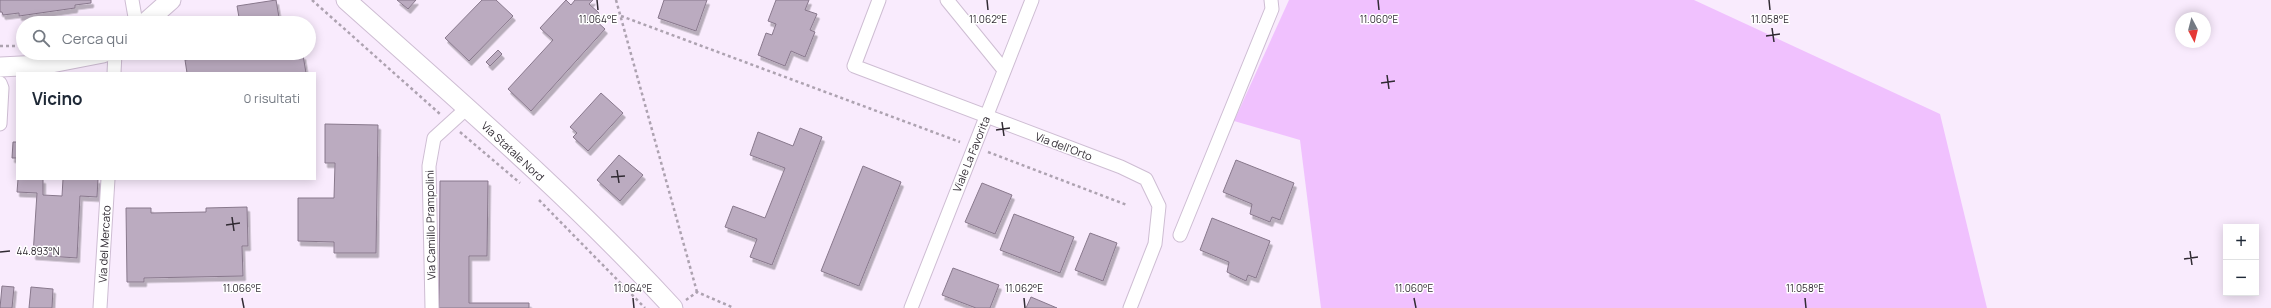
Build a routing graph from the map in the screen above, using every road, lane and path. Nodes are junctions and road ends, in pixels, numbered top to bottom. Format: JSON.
{"nodes":[{"id":1,"x":132,"y":0,"type":"edge"},
{"id":2,"x":171,"y":0,"type":"edge"},
{"id":3,"x":312,"y":0,"type":"edge"},
{"id":4,"x":346,"y":0,"type":"edge"},
{"id":5,"x":616,"y":0,"type":"edge"},
{"id":6,"x":880,"y":0,"type":"edge"},
{"id":7,"x":947,"y":0,"type":"edge"},
{"id":8,"x":1032,"y":0,"type":"edge"},
{"id":9,"x":1271,"y":0,"type":"edge"},
{"id":10,"x":135,"y":16,"type":"edge"},
{"id":11,"x":153,"y":16,"type":"edge"},
{"id":12,"x":621,"y":16,"type":"junction"},
{"id":13,"x":0,"y":46,"type":"edge"},
{"id":14,"x":16,"y":46,"type":"edge"},
{"id":15,"x":67,"y":60,"type":"edge"},
{"id":16,"x":115,"y":60,"type":"edge"},
{"id":17,"x":0,"y":67,"type":"edge"},
{"id":18,"x":1004,"y":70,"type":"junction"},
{"id":19,"x":114,"y":72,"type":"edge"},
{"id":20,"x":0,"y":83,"type":"edge"},
{"id":21,"x":467,"y":108,"type":"junction"},
{"id":22,"x":986,"y":116,"type":"junction"},
{"id":23,"x":451,"y":123,"type":"junction"},
{"id":24,"x":0,"y":124,"type":"edge"},
{"id":25,"x":973,"y":146,"type":"junction"},
{"id":26,"x":108,"y":180,"type":"edge"},
{"id":27,"x":522,"y":184,"type":"dead end"},
{"id":28,"x":534,"y":195,"type":"dead end"},
{"id":29,"x":1127,"y":205,"type":"dead end"},
{"id":30,"x":1180,"y":235,"type":"dead end"},
{"id":31,"x":697,"y":292,"type":"junction"},
{"id":32,"x":677,"y":306,"type":"edge"},
{"id":33,"x":100,"y":308,"type":"edge"},
{"id":34,"x":432,"y":308,"type":"edge"},
{"id":35,"x":645,"y":308,"type":"edge"},
{"id":36,"x":734,"y":308,"type":"edge"},
{"id":37,"x":911,"y":308,"type":"edge"},
{"id":38,"x":1130,"y":308,"type":"edge"}],
"edges":[{"from":1,"to":10,"type":"street"},
{"from":2,"to":11,"type":"main road"},
{"from":3,"to":23,"type":"path"},
{"from":4,"to":21,"type":"main road","name":"Via Statale Nord"},
{"from":5,"to":12,"type":"path"},
{"from":6,"to":22,"type":"street","name":"Via dell'Orto"},
{"from":7,"to":18,"type":"street"},
{"from":8,"to":18,"type":"street","name":"Viale La Favorita"},
{"from":9,"to":30,"type":"street"},
{"from":12,"to":25,"type":"path"},
{"from":12,"to":31,"type":"path"},
{"from":13,"to":14,"type":"path"},
{"from":15,"to":17,"type":"main road"},
{"from":16,"to":19,"type":"street"},
{"from":18,"to":22,"type":"street","name":"Viale La Favorita"},
{"from":20,"to":24,"type":"street"},
{"from":21,"to":23,"type":"street","name":"Via Camillo Prampolini"},
{"from":21,"to":32,"type":"main road","name":"Via Statale Nord"},
{"from":22,"to":25,"type":"street","name":"Viale La Favorita"},
{"from":22,"to":38,"type":"street","name":"Via dell'Orto"},
{"from":23,"to":27,"type":"path"},
{"from":23,"to":34,"type":"street","name":"Via Camillo Prampolini"},
{"from":25,"to":29,"type":"path"},
{"from":25,"to":37,"type":"street","name":"Viale La Favorita"},
{"from":26,"to":33,"type":"street","name":"Via del Mercato"},
{"from":28,"to":35,"type":"path"},
{"from":31,"to":32,"type":"path"},
{"from":31,"to":36,"type":"path"}]}
